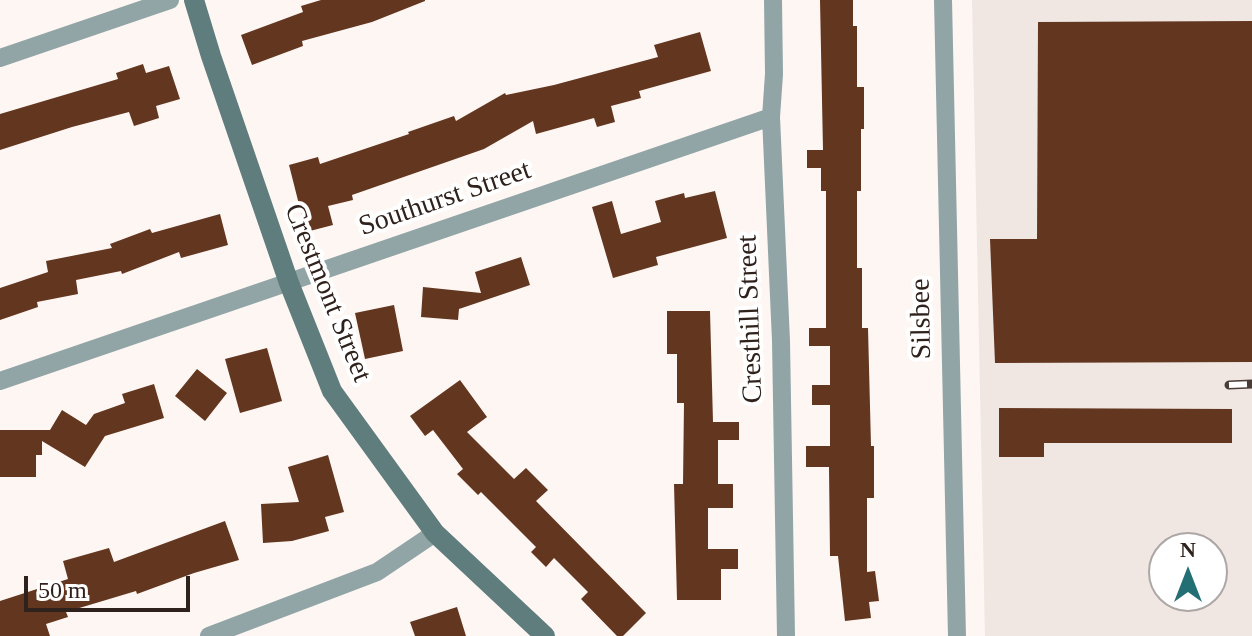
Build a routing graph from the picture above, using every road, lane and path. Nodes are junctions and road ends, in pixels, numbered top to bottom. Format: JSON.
{"nodes":[{"id":1,"x":170,"y":0,"type":"edge"},
{"id":2,"x":194,"y":0,"type":"edge"},
{"id":3,"x":773,"y":0,"type":"edge"},
{"id":4,"x":943,"y":0,"type":"edge"},
{"id":5,"x":0,"y":58,"type":"edge"},
{"id":6,"x":771,"y":117,"type":"junction"},
{"id":7,"x":289,"y":283,"type":"junction"},
{"id":8,"x":0,"y":381,"type":"edge"},
{"id":9,"x":435,"y":533,"type":"junction"},
{"id":10,"x":209,"y":636,"type":"edge"},
{"id":11,"x":545,"y":636,"type":"edge"},
{"id":12,"x":786,"y":636,"type":"edge"},
{"id":13,"x":957,"y":636,"type":"edge"}],
"edges":[{"from":1,"to":5,"type":"street"},
{"from":2,"to":7,"type":"street","name":"Crestmont Street"},
{"from":3,"to":6,"type":"street","name":"Cresthill Street"},
{"from":4,"to":13,"type":"street","name":"Silsbee"},
{"from":6,"to":7,"type":"street","name":"Southurst Street"},
{"from":6,"to":12,"type":"street","name":"Cresthill Street"},
{"from":7,"to":8,"type":"street","name":"Southurst Street"},
{"from":7,"to":9,"type":"street","name":"Crestmont Street"},
{"from":9,"to":10,"type":"street"},
{"from":9,"to":11,"type":"street","name":"Crestmont Street"}]}
